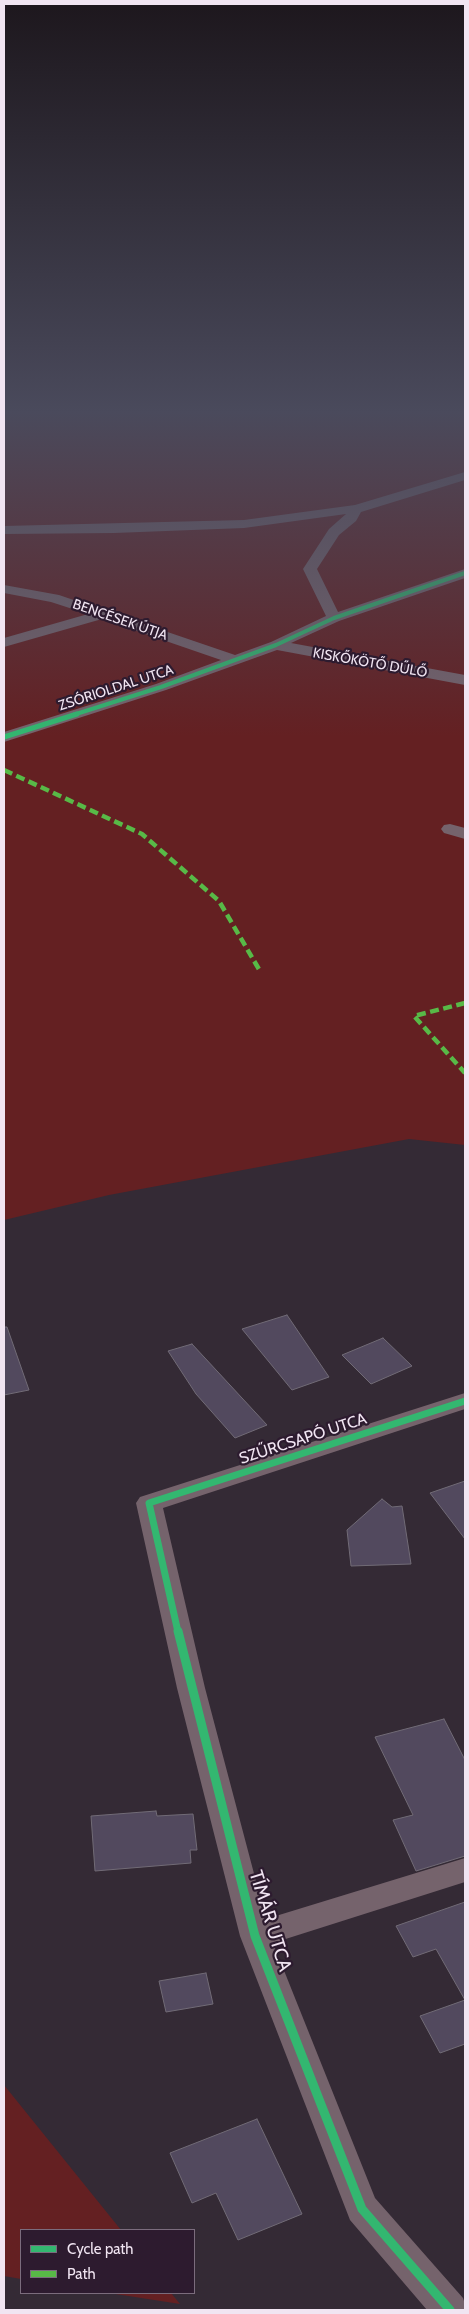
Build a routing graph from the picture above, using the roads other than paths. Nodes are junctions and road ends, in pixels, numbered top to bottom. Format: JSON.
{"nodes":[{"id":1,"x":272,"y":520,"type":"edge"},
{"id":2,"x":349,"y":520,"type":"edge"},
{"id":3,"x":4,"y":530,"type":"edge"},
{"id":4,"x":465,"y":573,"type":"edge"},
{"id":5,"x":4,"y":589,"type":"edge"},
{"id":6,"x":105,"y":614,"type":"junction"},
{"id":7,"x":334,"y":618,"type":"junction"},
{"id":8,"x":4,"y":643,"type":"edge"},
{"id":9,"x":276,"y":645,"type":"junction"},
{"id":10,"x":235,"y":660,"type":"junction"},
{"id":11,"x":465,"y":680,"type":"edge"},
{"id":12,"x":4,"y":737,"type":"edge"},
{"id":13,"x":465,"y":1401,"type":"edge"},
{"id":14,"x":149,"y":1503,"type":"joint"},
{"id":15,"x":465,"y":1870,"type":"edge"},
{"id":16,"x":255,"y":1936,"type":"junction"},
{"id":17,"x":450,"y":2310,"type":"edge"}],
"edges":[{"from":1,"to":3,"type":"street"},
{"from":2,"to":7,"type":"street"},
{"from":4,"to":7,"type":"street","name":"ZSÓRIOLDAL UTCA"},
{"from":5,"to":6,"type":"street","name":"BENCÉSEK ÚTJA"},
{"from":6,"to":8,"type":"street"},
{"from":6,"to":10,"type":"street","name":"BENCÉSEK ÚTJA"},
{"from":7,"to":9,"type":"street","name":"ZSÓRIOLDAL UTCA"},
{"from":9,"to":10,"type":"street","name":"ZSÓRIOLDAL UTCA"},
{"from":9,"to":11,"type":"street","name":"KISKŐKÖTŐ DŰLŐ"},
{"from":10,"to":12,"type":"street","name":"ZSÓRIOLDAL UTCA"},
{"from":13,"to":14,"type":"street","name":"SZŰRCSAPÓ UTCA"},
{"from":14,"to":16,"type":"street","name":"TÍMÁR UTCA"},
{"from":15,"to":16,"type":"street"},
{"from":16,"to":17,"type":"street","name":"TÍMÁR UTCA"}]}
